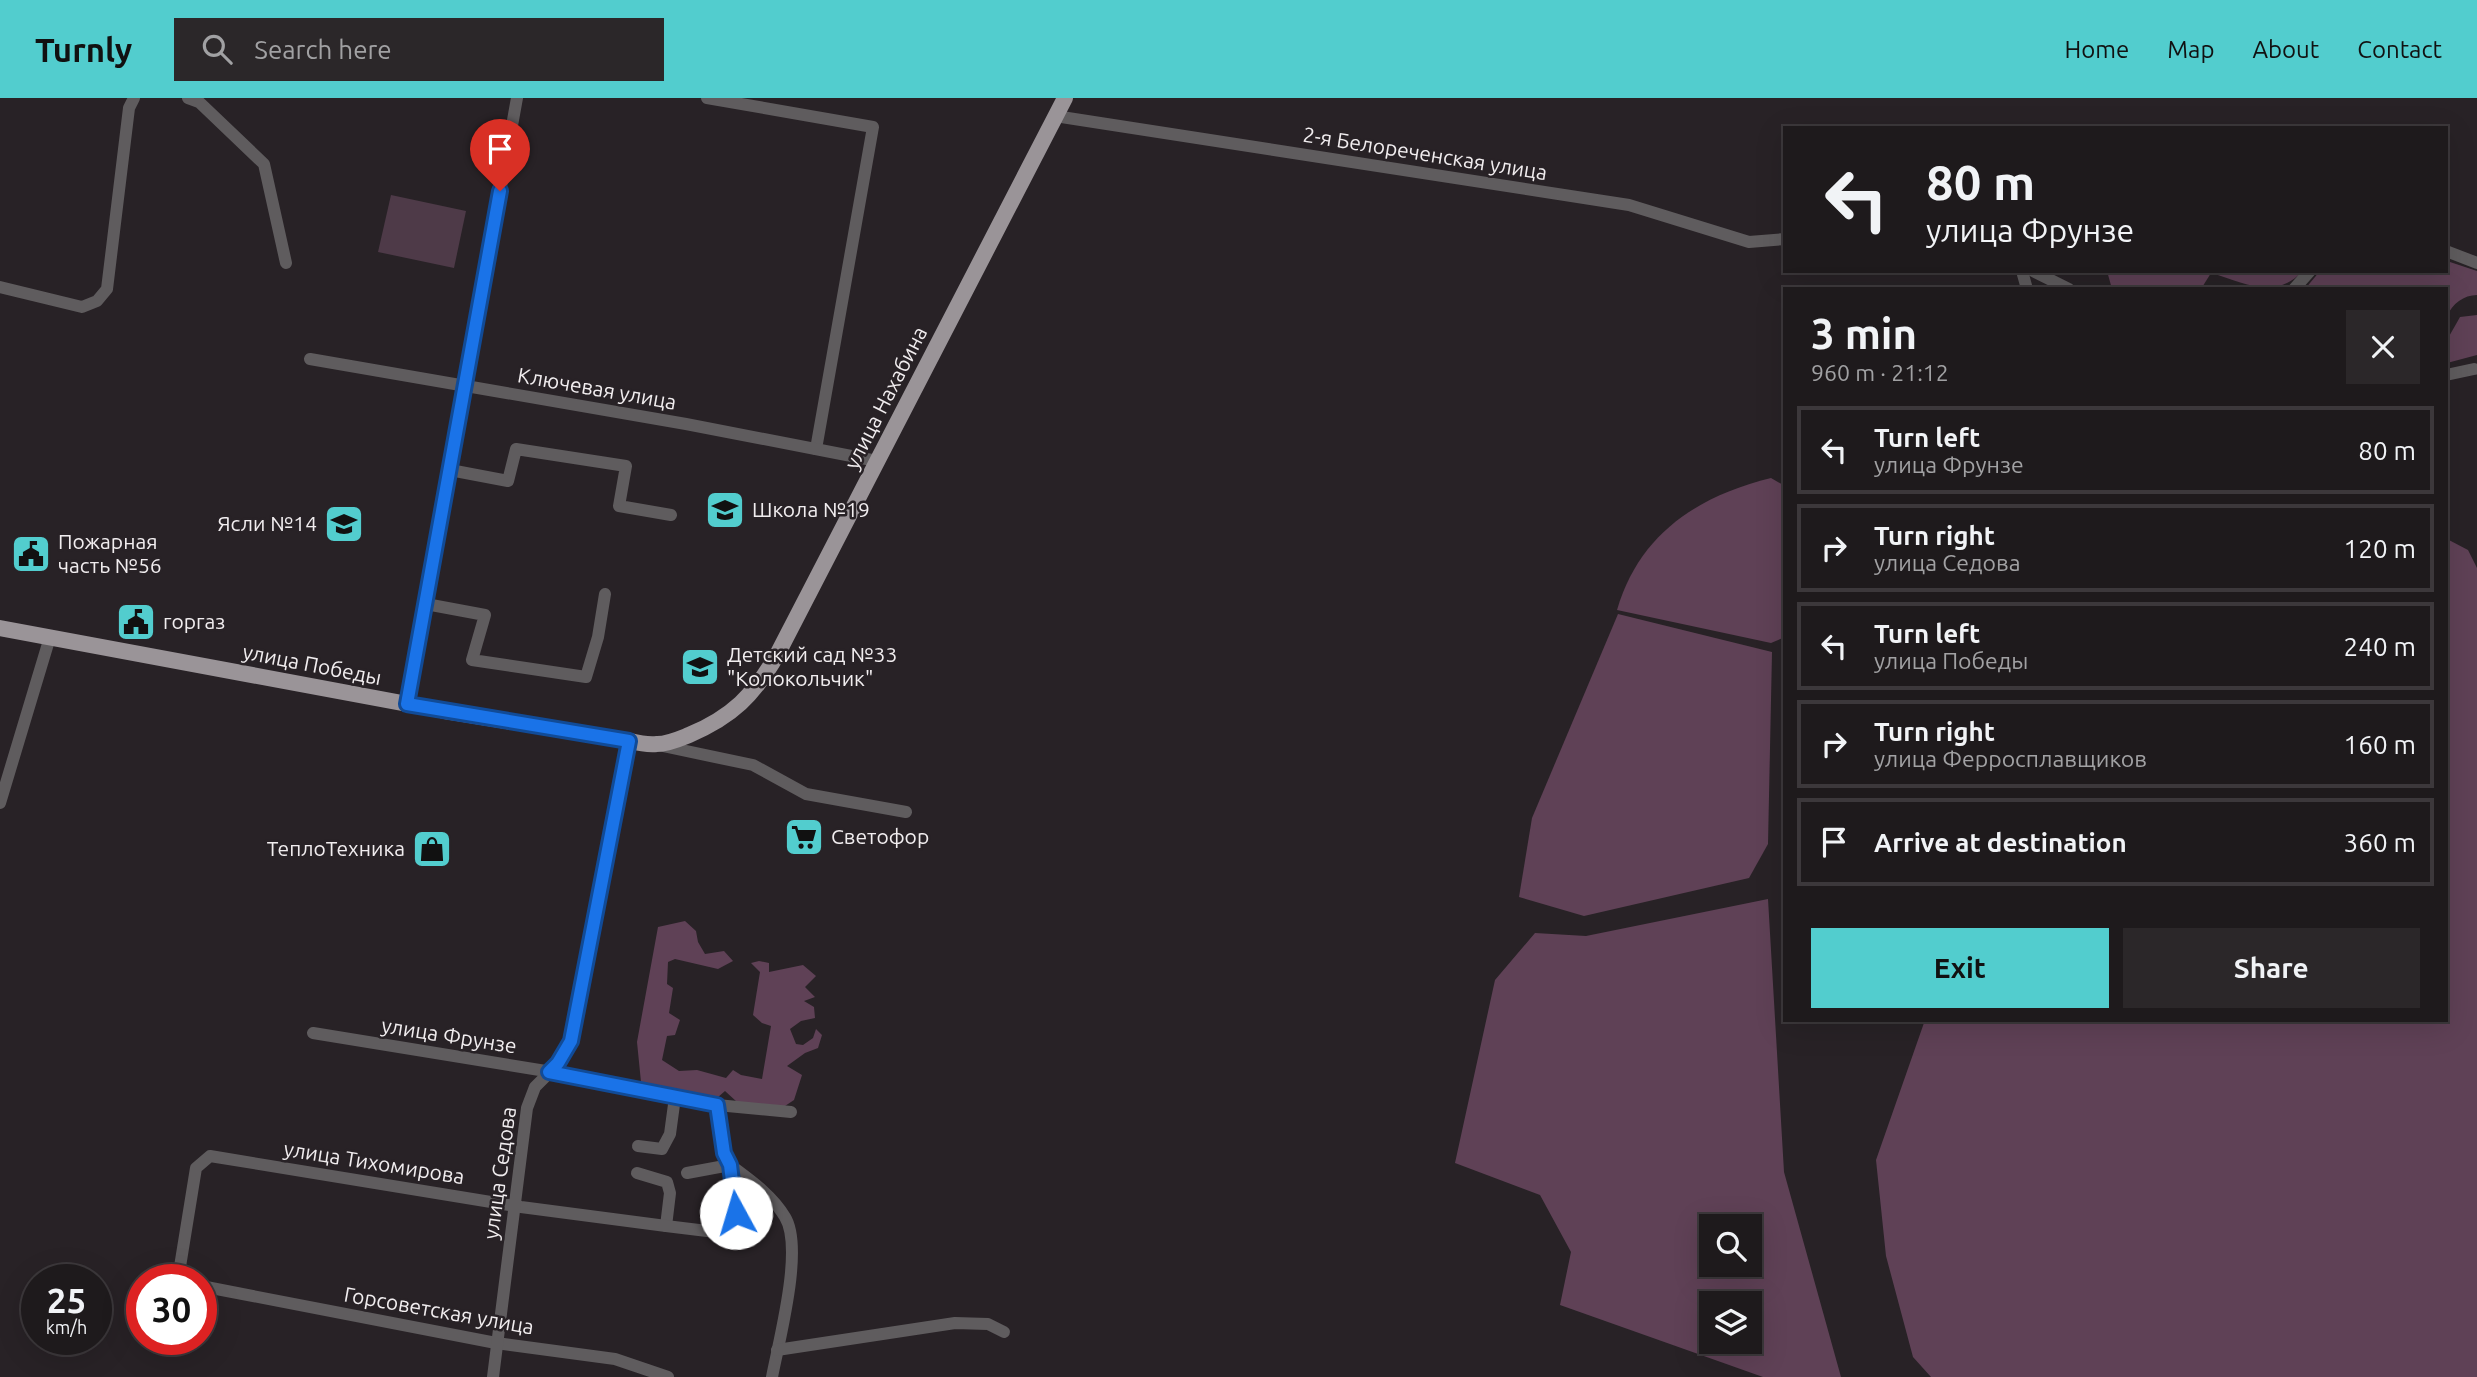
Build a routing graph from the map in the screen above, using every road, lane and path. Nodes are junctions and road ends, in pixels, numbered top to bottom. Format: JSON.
{"nodes":[{"id":1,"x":134,"y":98,"type":"edge"},
{"id":2,"x":188,"y":98,"type":"edge"},
{"id":3,"x":517,"y":98,"type":"edge"},
{"id":4,"x":707,"y":98,"type":"edge"},
{"id":5,"x":1065,"y":98,"type":"edge"},
{"id":6,"x":1055,"y":116,"type":"junction"},
{"id":7,"x":1783,"y":239,"type":"edge"},
{"id":8,"x":2448,"y":252,"type":"edge"},
{"id":9,"x":285,"y":263,"type":"dead end"},
{"id":10,"x":2477,"y":263,"type":"edge"},
{"id":11,"x":2037,"y":273,"type":"edge"},
{"id":12,"x":2308,"y":273,"type":"edge"},
{"id":13,"x":0,"y":287,"type":"edge"},
{"id":14,"x":2065,"y":287,"type":"edge"},
{"id":15,"x":2296,"y":287,"type":"edge"},
{"id":16,"x":310,"y":359,"type":"dead end"},
{"id":17,"x":2474,"y":369,"type":"dead end"},
{"id":18,"x":2448,"y":375,"type":"edge"},
{"id":19,"x":465,"y":385,"type":"junction"},
{"id":20,"x":816,"y":449,"type":"junction"},
{"id":21,"x":877,"y":461,"type":"junction"},
{"id":22,"x":450,"y":471,"type":"junction"},
{"id":23,"x":671,"y":515,"type":"dead end"},
{"id":24,"x":605,"y":594,"type":"dead end"},
{"id":25,"x":426,"y":604,"type":"junction"},
{"id":26,"x":0,"y":628,"type":"edge"},
{"id":27,"x":50,"y":637,"type":"junction"},
{"id":28,"x":407,"y":704,"type":"junction"},
{"id":29,"x":629,"y":741,"type":"junction"},
{"id":30,"x":658,"y":744,"type":"junction"},
{"id":31,"x":0,"y":803,"type":"edge"},
{"id":32,"x":906,"y":812,"type":"dead end"},
{"id":33,"x":313,"y":1033,"type":"dead end"},
{"id":34,"x":549,"y":1072,"type":"junction"},
{"id":35,"x":675,"y":1097,"type":"junction"},
{"id":36,"x":717,"y":1105,"type":"junction"},
{"id":37,"x":791,"y":1112,"type":"dead end"},
{"id":38,"x":638,"y":1146,"type":"dead end"},
{"id":39,"x":730,"y":1165,"type":"junction"},
{"id":40,"x":638,"y":1173,"type":"dead end"},
{"id":41,"x":687,"y":1173,"type":"dead end"},
{"id":42,"x":514,"y":1206,"type":"junction"},
{"id":43,"x":666,"y":1226,"type":"junction"},
{"id":44,"x":180,"y":1264,"type":"edge"},
{"id":45,"x":217,"y":1289,"type":"edge"},
{"id":46,"x":1004,"y":1332,"type":"dead end"},
{"id":47,"x":496,"y":1343,"type":"junction"},
{"id":48,"x":777,"y":1350,"type":"junction"},
{"id":49,"x":493,"y":1377,"type":"edge"},
{"id":50,"x":668,"y":1377,"type":"edge"},
{"id":51,"x":772,"y":1377,"type":"edge"}],
"edges":[{"from":1,"to":13,"type":"street"},
{"from":2,"to":9,"type":"street"},
{"from":3,"to":19,"type":"street"},
{"from":4,"to":20,"type":"street"},
{"from":5,"to":6,"type":"main road","name":"улица Нахабина"},
{"from":6,"to":7,"type":"street","name":"2-я Белореченская улица"},
{"from":6,"to":21,"type":"main road","name":"улица Нахабина"},
{"from":8,"to":10,"type":"street"},
{"from":11,"to":14,"type":"street"},
{"from":12,"to":15,"type":"street"},
{"from":16,"to":19,"type":"street","name":"Ключевая улица"},
{"from":17,"to":18,"type":"street"},
{"from":19,"to":20,"type":"street","name":"Ключевая улица"},
{"from":19,"to":22,"type":"street"},
{"from":20,"to":21,"type":"street","name":"Ключевая улица"},
{"from":21,"to":30,"type":"main road","name":"улица Нахабина"},
{"from":22,"to":23,"type":"street"},
{"from":22,"to":25,"type":"street"},
{"from":24,"to":25,"type":"street"},
{"from":25,"to":28,"type":"street"},
{"from":26,"to":27,"type":"main road","name":"улица Победы"},
{"from":27,"to":28,"type":"main road","name":"улица Победы"},
{"from":27,"to":31,"type":"street"},
{"from":28,"to":29,"type":"main road","name":"улица Победы"},
{"from":29,"to":30,"type":"main road","name":"улица Победы"},
{"from":29,"to":34,"type":"street","name":"улица Седова"},
{"from":30,"to":32,"type":"street"},
{"from":33,"to":34,"type":"street","name":"улица Фрунзе"},
{"from":34,"to":35,"type":"street","name":"улица Фрунзе"},
{"from":34,"to":42,"type":"street","name":"улица Седова"},
{"from":35,"to":36,"type":"street","name":"улица Фрунзе"},
{"from":35,"to":38,"type":"street"},
{"from":36,"to":37,"type":"street","name":"улица Фрунзе"},
{"from":36,"to":39,"type":"street"},
{"from":39,"to":41,"type":"street"},
{"from":39,"to":43,"type":"street","name":"улица Тихомирова"},
{"from":39,"to":48,"type":"street"},
{"from":40,"to":43,"type":"street"},
{"from":42,"to":43,"type":"street","name":"улица Тихомирова"},
{"from":42,"to":44,"type":"street","name":"улица Тихомирова"},
{"from":42,"to":47,"type":"street","name":"улица Седова"},
{"from":45,"to":47,"type":"street","name":"Горсоветская улица"},
{"from":46,"to":48,"type":"street"},
{"from":47,"to":49,"type":"street","name":"улица Седова"},
{"from":47,"to":50,"type":"street","name":"Горсоветская улица"},
{"from":48,"to":51,"type":"street"}]}
